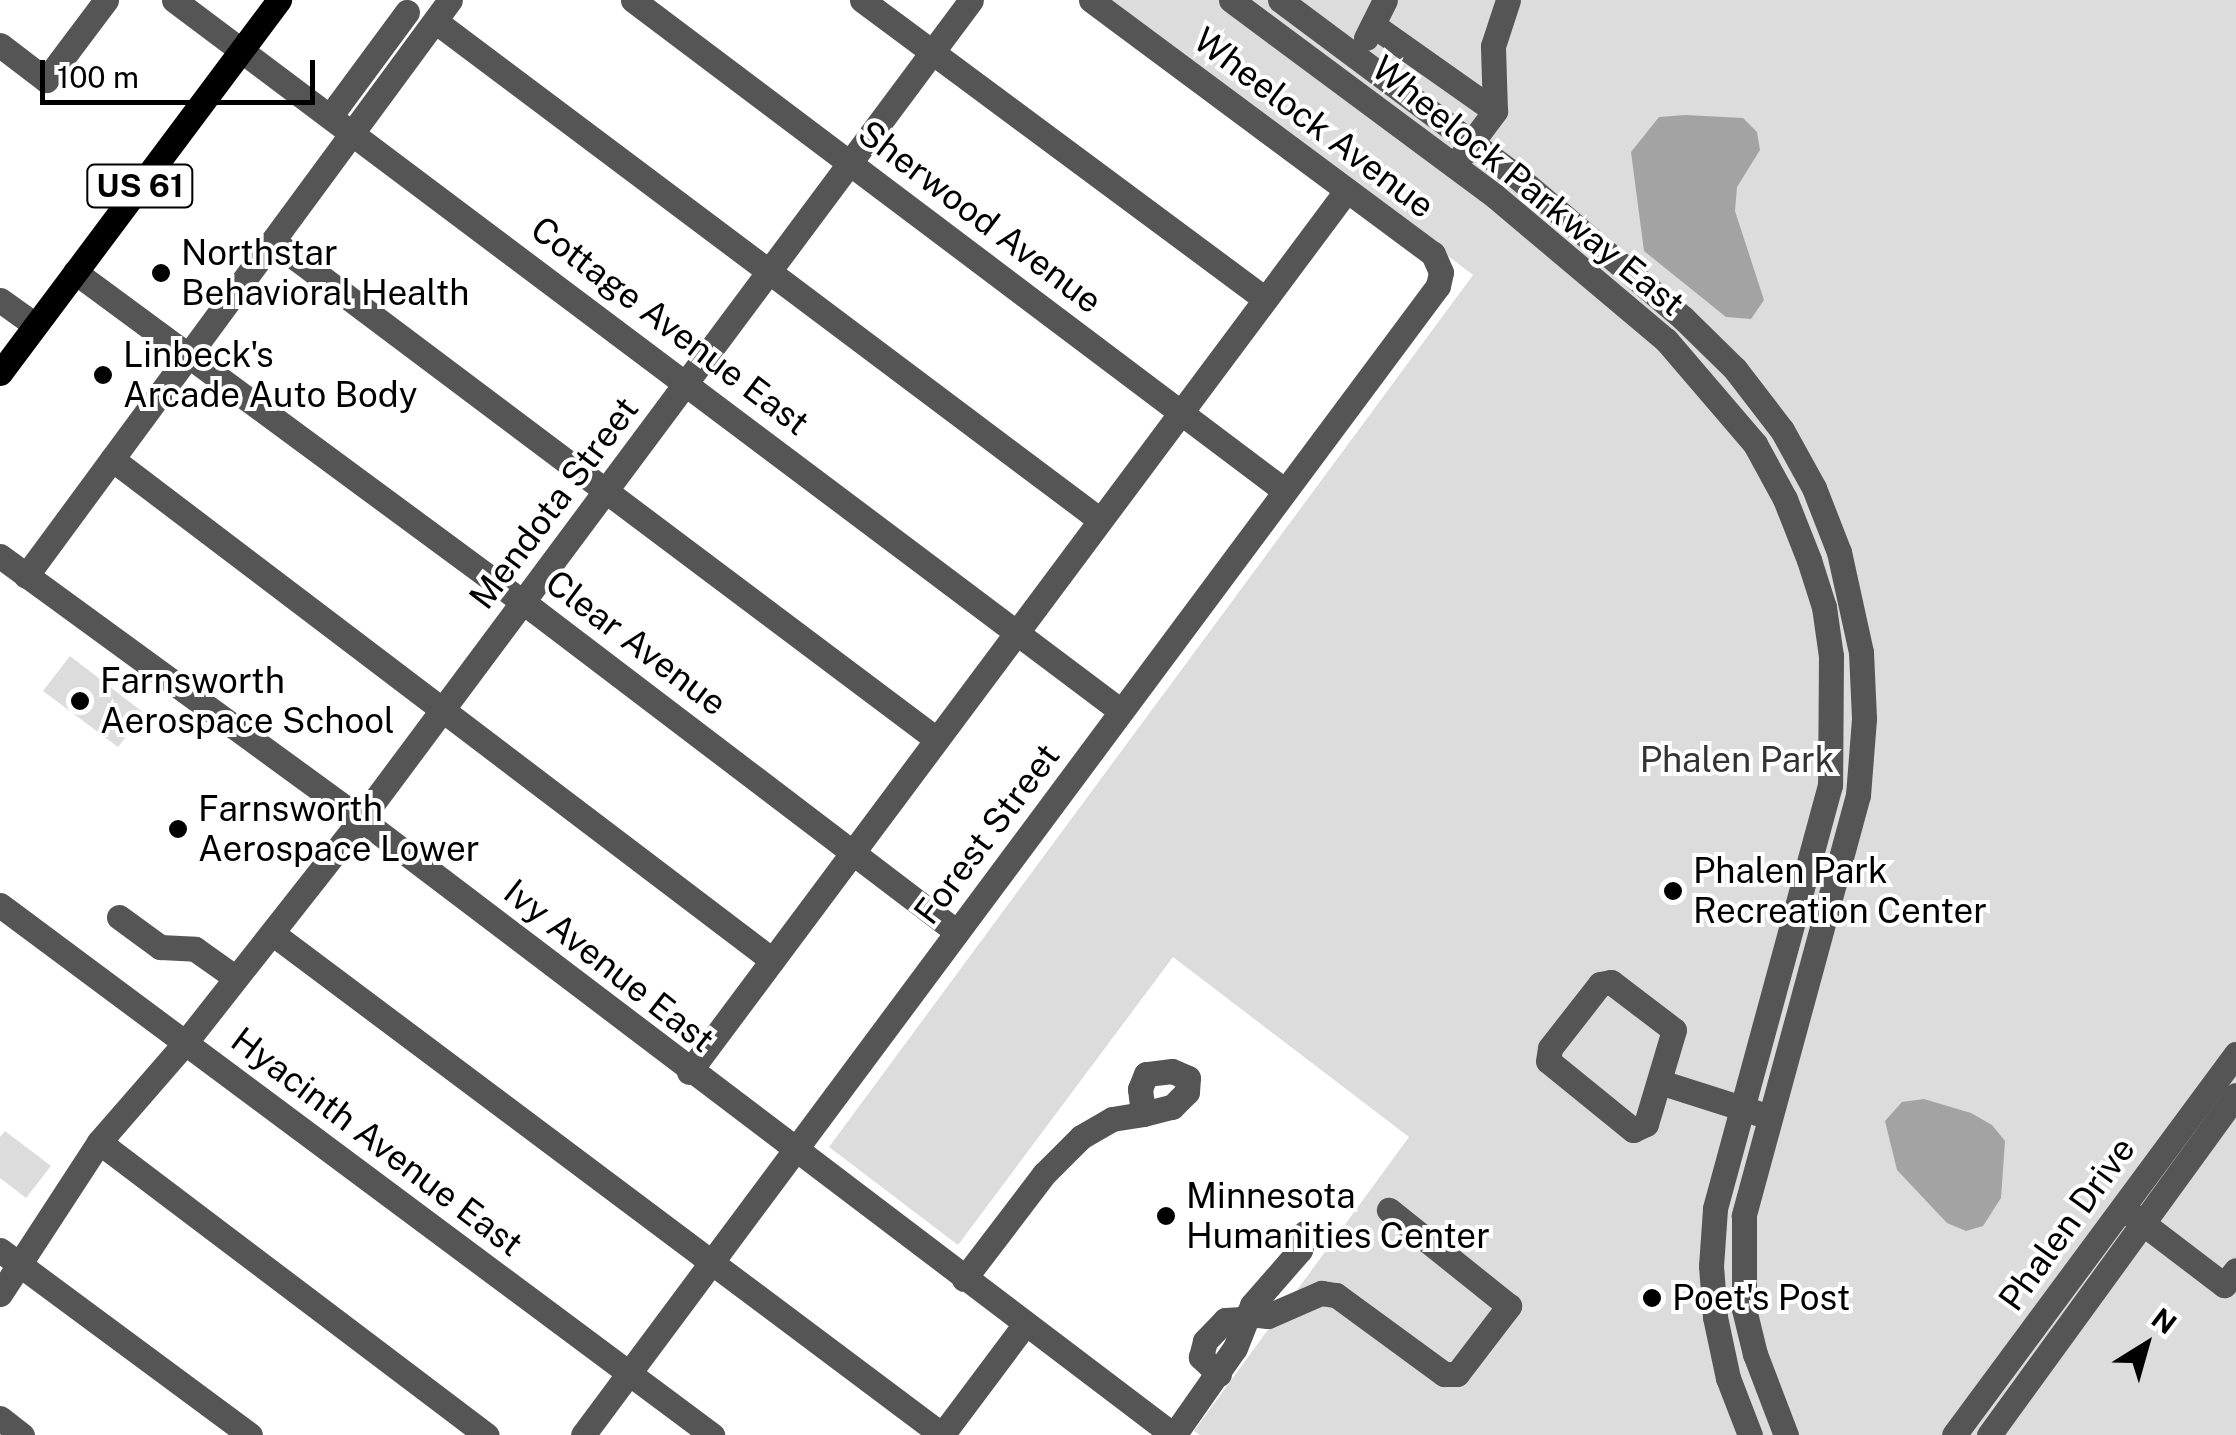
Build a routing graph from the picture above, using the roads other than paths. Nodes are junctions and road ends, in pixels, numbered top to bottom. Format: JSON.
{"nodes":[{"id":1,"x":106,"y":0,"type":"edge"},
{"id":2,"x":174,"y":0,"type":"edge"},
{"id":3,"x":279,"y":0,"type":"edge"},
{"id":4,"x":633,"y":0,"type":"edge"},
{"id":5,"x":862,"y":0,"type":"edge"},
{"id":6,"x":971,"y":0,"type":"edge"},
{"id":7,"x":1090,"y":0,"type":"edge"},
{"id":8,"x":1231,"y":0,"type":"edge"},
{"id":9,"x":1280,"y":0,"type":"edge"},
{"id":10,"x":1385,"y":0,"type":"edge"},
{"id":11,"x":1508,"y":0,"type":"edge"},
{"id":12,"x":442,"y":10,"type":"edge"},
{"id":13,"x":407,"y":12,"type":"dead end"},
{"id":14,"x":1374,"y":25,"type":"junction"},
{"id":15,"x":0,"y":45,"type":"edge"},
{"id":16,"x":243,"y":49,"type":"junction"},
{"id":17,"x":932,"y":53,"type":"junction"},
{"id":18,"x":1356,"y":56,"type":"junction"},
{"id":19,"x":1340,"y":81,"type":"junction"},
{"id":20,"x":1495,"y":111,"type":"junction"},
{"id":21,"x":331,"y":115,"type":"junction"},
{"id":22,"x":354,"y":132,"type":"junction"},
{"id":23,"x":1472,"y":143,"type":"junction"},
{"id":24,"x":850,"y":162,"type":"junction"},
{"id":25,"x":1453,"y":165,"type":"junction"},
{"id":26,"x":1347,"y":190,"type":"junction"},
{"id":27,"x":273,"y":241,"type":"junction"},
{"id":28,"x":76,"y":272,"type":"junction"},
{"id":29,"x":770,"y":272,"type":"junction"},
{"id":30,"x":1441,"y":272,"type":"joint"},
{"id":31,"x":1265,"y":299,"type":"junction"},
{"id":32,"x":0,"y":300,"type":"edge"},
{"id":33,"x":36,"y":326,"type":"junction"},
{"id":34,"x":188,"y":356,"type":"junction"},
{"id":35,"x":0,"y":373,"type":"edge"},
{"id":36,"x":686,"y":383,"type":"junction"},
{"id":37,"x":1180,"y":412,"type":"junction"},
{"id":38,"x":112,"y":459,"type":"junction"},
{"id":39,"x":1285,"y":490,"type":"junction"},
{"id":40,"x":606,"y":492,"type":"junction"},
{"id":41,"x":1100,"y":520,"type":"junction"},
{"id":42,"x":0,"y":556,"type":"edge"},
{"id":43,"x":26,"y":576,"type":"junction"},
{"id":44,"x":524,"y":603,"type":"junction"},
{"id":45,"x":1016,"y":632,"type":"junction"},
{"id":46,"x":1121,"y":712,"type":"junction"},
{"id":47,"x":441,"y":713,"type":"junction"},
{"id":48,"x":936,"y":739,"type":"junction"},
{"id":49,"x":361,"y":820,"type":"junction"},
{"id":50,"x":855,"y":851,"type":"junction"},
{"id":51,"x":0,"y":906,"type":"edge"},
{"id":52,"x":119,"y":917,"type":"dead end"},
{"id":53,"x":957,"y":932,"type":"junction"},
{"id":54,"x":272,"y":933,"type":"junction"},
{"id":55,"x":772,"y":960,"type":"junction"},
{"id":56,"x":236,"y":978,"type":"junction"},
{"id":57,"x":185,"y":1043,"type":"junction"},
{"id":58,"x":2236,"y":1054,"type":"edge"},
{"id":59,"x":688,"y":1072,"type":"junction"},
{"id":60,"x":1660,"y":1082,"type":"junction"},
{"id":61,"x":2236,"y":1095,"type":"edge"},
{"id":62,"x":1742,"y":1108,"type":"junction"},
{"id":63,"x":1143,"y":1114,"type":"dead end"},
{"id":64,"x":1771,"y":1118,"type":"junction"},
{"id":65,"x":99,"y":1142,"type":"junction"},
{"id":66,"x":794,"y":1151,"type":"junction"},
{"id":67,"x":1389,"y":1210,"type":"dead end"},
{"id":68,"x":2132,"y":1215,"type":"junction"},
{"id":69,"x":1305,"y":1234,"type":"dead end"},
{"id":70,"x":10,"y":1258,"type":"edge"},
{"id":71,"x":712,"y":1261,"type":"junction"},
{"id":72,"x":2236,"y":1270,"type":"edge"},
{"id":73,"x":964,"y":1279,"type":"junction"},
{"id":74,"x":0,"y":1294,"type":"edge"},
{"id":75,"x":1248,"y":1316,"type":"junction"},
{"id":76,"x":1026,"y":1324,"type":"junction"},
{"id":77,"x":629,"y":1373,"type":"junction"},
{"id":78,"x":0,"y":1418,"type":"edge"},
{"id":79,"x":22,"y":1435,"type":"edge"},
{"id":80,"x":250,"y":1435,"type":"edge"},
{"id":81,"x":488,"y":1435,"type":"edge"},
{"id":82,"x":583,"y":1435,"type":"edge"},
{"id":83,"x":712,"y":1435,"type":"edge"},
{"id":84,"x":1174,"y":1435,"type":"edge"},
{"id":85,"x":1750,"y":1435,"type":"edge"},
{"id":86,"x":1786,"y":1435,"type":"edge"},
{"id":87,"x":1954,"y":1435,"type":"edge"},
{"id":88,"x":1989,"y":1435,"type":"edge"}],
"edges":[{"from":1,"to":15,"type":"street"},
{"from":2,"to":16,"type":"street","name":"Cottage Avenue East"},
{"from":3,"to":16,"type":"main road","number":"US 61"},
{"from":4,"to":24,"type":"street","name":"Sherwood Avenue"},
{"from":5,"to":17,"type":"street"},
{"from":6,"to":17,"type":"street","name":"Mendota Street"},
{"from":7,"to":26,"type":"street","name":"Wheelock Avenue"},
{"from":8,"to":19,"type":"street","name":"Wheelock Parkway East"},
{"from":9,"to":18,"type":"street","name":"Wheelock Parkway East"},
{"from":10,"to":14,"type":"street"},
{"from":11,"to":20,"type":"street"},
{"from":12,"to":22,"type":"street"},
{"from":12,"to":29,"type":"street"},
{"from":13,"to":21,"type":"street"},
{"from":14,"to":18,"type":"street"},
{"from":14,"to":20,"type":"street"},
{"from":16,"to":21,"type":"street","name":"Cottage Avenue East"},
{"from":16,"to":28,"type":"main road","number":"US 61"},
{"from":17,"to":24,"type":"street","name":"Mendota Street"},
{"from":17,"to":31,"type":"street"},
{"from":18,"to":19,"type":"street"},
{"from":18,"to":23,"type":"street","name":"Wheelock Parkway East"},
{"from":19,"to":25,"type":"street","name":"Wheelock Parkway East"},
{"from":20,"to":23,"type":"street"},
{"from":21,"to":22,"type":"street","name":"Cottage Avenue East"},
{"from":22,"to":27,"type":"street"},
{"from":22,"to":36,"type":"street","name":"Cottage Avenue East"},
{"from":23,"to":25,"type":"street"},
{"from":23,"to":64,"type":"street","name":"Wheelock Parkway East"},
{"from":24,"to":29,"type":"street","name":"Mendota Street"},
{"from":24,"to":37,"type":"street","name":"Sherwood Avenue"},
{"from":25,"to":62,"type":"street","name":"Wheelock Parkway East"},
{"from":26,"to":30,"type":"street","name":"Wheelock Avenue"},
{"from":26,"to":31,"type":"street"},
{"from":27,"to":34,"type":"street"},
{"from":27,"to":40,"type":"street"},
{"from":28,"to":33,"type":"main road","number":"US 61"},
{"from":28,"to":34,"type":"street","name":"Clear Avenue"},
{"from":29,"to":36,"type":"street","name":"Mendota Street"},
{"from":29,"to":41,"type":"street"},
{"from":30,"to":39,"type":"street","name":"Forest Street"},
{"from":31,"to":37,"type":"street"},
{"from":32,"to":33,"type":"street"},
{"from":33,"to":35,"type":"main road","number":"US 61"},
{"from":34,"to":38,"type":"street"},
{"from":34,"to":44,"type":"street","name":"Clear Avenue"},
{"from":36,"to":40,"type":"street","name":"Mendota Street"},
{"from":36,"to":45,"type":"street","name":"Cottage Avenue East"},
{"from":37,"to":39,"type":"street","name":"Sherwood Avenue"},
{"from":37,"to":41,"type":"street"},
{"from":38,"to":43,"type":"street"},
{"from":38,"to":47,"type":"street"},
{"from":39,"to":46,"type":"street","name":"Forest Street"},
{"from":40,"to":44,"type":"street","name":"Mendota Street"},
{"from":40,"to":48,"type":"street"},
{"from":41,"to":45,"type":"street"},
{"from":42,"to":43,"type":"street","name":"Ivy Avenue East"},
{"from":43,"to":49,"type":"street","name":"Ivy Avenue East"},
{"from":44,"to":47,"type":"street","name":"Mendota Street"},
{"from":44,"to":50,"type":"street","name":"Clear Avenue"},
{"from":45,"to":46,"type":"street","name":"Cottage Avenue East"},
{"from":45,"to":48,"type":"street"},
{"from":46,"to":53,"type":"street","name":"Forest Street"},
{"from":47,"to":49,"type":"street","name":"Mendota Street"},
{"from":47,"to":55,"type":"street"},
{"from":48,"to":50,"type":"street"},
{"from":49,"to":54,"type":"street","name":"Mendota Street"},
{"from":49,"to":59,"type":"street","name":"Ivy Avenue East"},
{"from":50,"to":53,"type":"street","name":"Clear Avenue"},
{"from":50,"to":55,"type":"street"},
{"from":51,"to":57,"type":"street","name":"Hyacinth Avenue East"},
{"from":52,"to":56,"type":"street"},
{"from":53,"to":66,"type":"street","name":"Forest Street"},
{"from":54,"to":56,"type":"street","name":"Mendota Street"},
{"from":54,"to":71,"type":"street"},
{"from":55,"to":59,"type":"street"},
{"from":56,"to":57,"type":"street","name":"Mendota Street"},
{"from":57,"to":65,"type":"street","name":"Mendota Street"},
{"from":57,"to":77,"type":"street","name":"Hyacinth Avenue East"},
{"from":58,"to":68,"type":"street","name":"Phalen Drive"},
{"from":59,"to":66,"type":"street","name":"Ivy Avenue East"},
{"from":60,"to":60,"type":"street"},
{"from":60,"to":62,"type":"street"},
{"from":61,"to":68,"type":"street","name":"Phalen Drive"},
{"from":62,"to":64,"type":"street"},
{"from":62,"to":85,"type":"street","name":"Wheelock Parkway East"},
{"from":63,"to":73,"type":"street"},
{"from":64,"to":86,"type":"street","name":"Wheelock Parkway East"},
{"from":65,"to":70,"type":"street","name":"Mendota Street"},
{"from":65,"to":81,"type":"street"},
{"from":66,"to":71,"type":"street","name":"Forest Street"},
{"from":66,"to":73,"type":"street","name":"Ivy Avenue East"},
{"from":67,"to":75,"type":"street"},
{"from":68,"to":72,"type":"street"},
{"from":68,"to":87,"type":"street","name":"Phalen Drive"},
{"from":68,"to":88,"type":"street","name":"Phalen Drive"},
{"from":69,"to":75,"type":"street"},
{"from":70,"to":74,"type":"street","name":"Mendota Street"},
{"from":70,"to":80,"type":"street"},
{"from":71,"to":76,"type":"street"},
{"from":71,"to":77,"type":"street","name":"Forest Street"},
{"from":73,"to":76,"type":"street","name":"Ivy Avenue East"},
{"from":75,"to":84,"type":"street"},
{"from":76,"to":84,"type":"street","name":"Ivy Avenue East"},
{"from":77,"to":82,"type":"street","name":"Forest Street"},
{"from":77,"to":83,"type":"street","name":"Hyacinth Avenue East"},
{"from":78,"to":79,"type":"street"}]}
